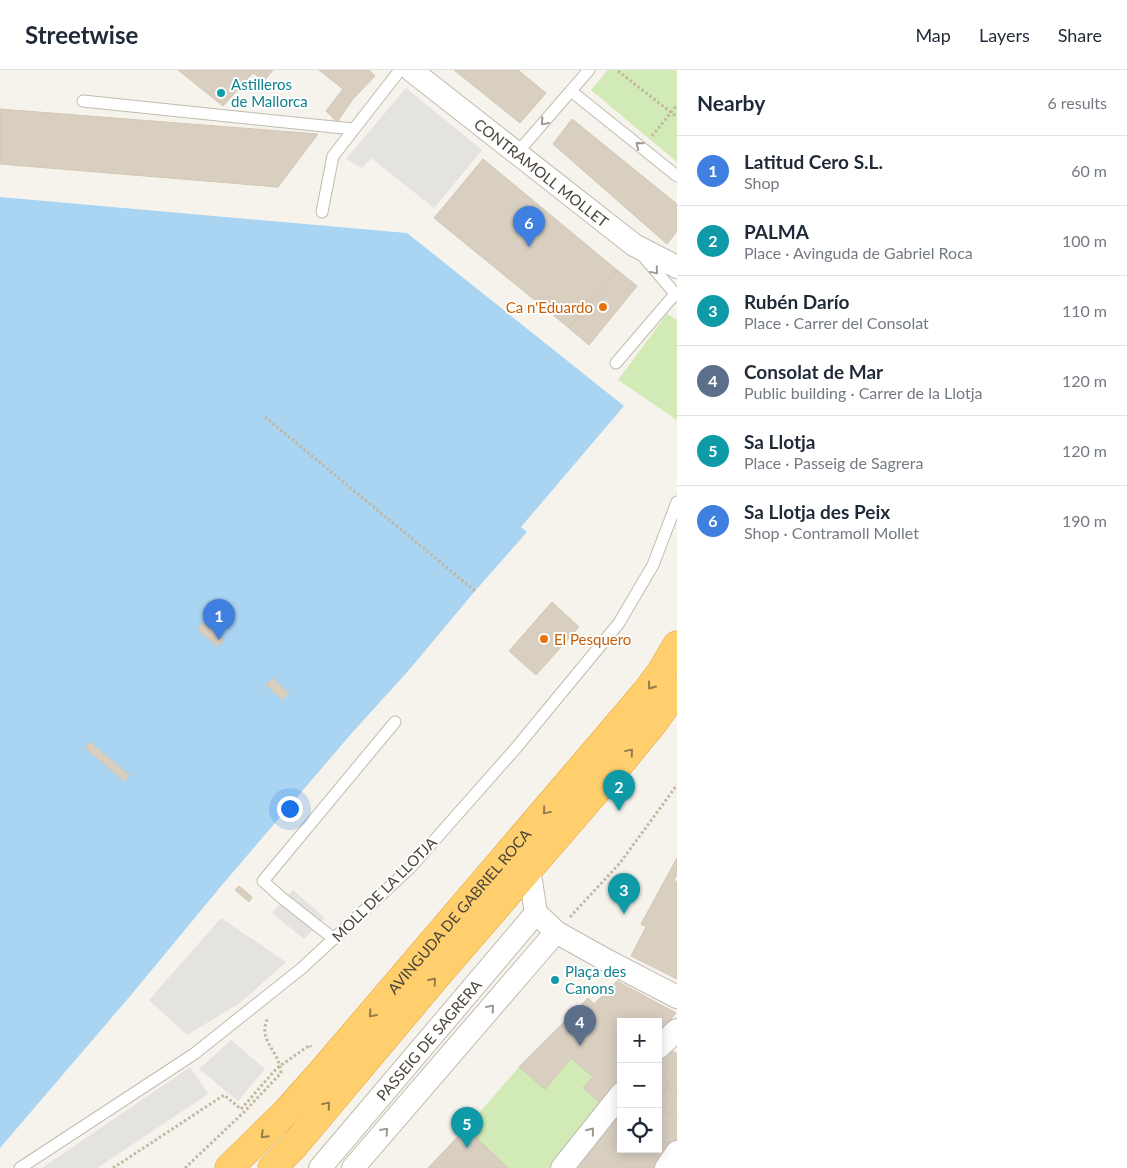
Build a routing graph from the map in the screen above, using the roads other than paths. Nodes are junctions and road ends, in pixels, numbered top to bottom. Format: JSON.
{"nodes":[{"id":1,"x":400,"y":70,"type":"edge"},
{"id":2,"x":411,"y":70,"type":"edge"},
{"id":3,"x":589,"y":70,"type":"edge"},
{"id":4,"x":571,"y":91,"type":"junction"},
{"id":5,"x":83,"y":101,"type":"dead end"},
{"id":6,"x":353,"y":129,"type":"junction"},
{"id":7,"x":517,"y":153,"type":"junction"},
{"id":8,"x":677,"y":176,"type":"edge"},
{"id":9,"x":322,"y":212,"type":"dead end"},
{"id":10,"x":634,"y":245,"type":"junction"},
{"id":11,"x":677,"y":267,"type":"edge"},
{"id":12,"x":676,"y":295,"type":"edge"},
{"id":13,"x":616,"y":363,"type":"dead end"},
{"id":14,"x":677,"y":502,"type":"edge"},
{"id":15,"x":677,"y":645,"type":"edge"},
{"id":16,"x":677,"y":690,"type":"edge"},
{"id":17,"x":396,"y":722,"type":"dead end"},
{"id":18,"x":529,"y":869,"type":"junction"},
{"id":19,"x":536,"y":913,"type":"junction"},
{"id":20,"x":556,"y":932,"type":"junction"},
{"id":21,"x":334,"y":939,"type":"junction"},
{"id":22,"x":677,"y":997,"type":"edge"},
{"id":23,"x":677,"y":1030,"type":"edge"},
{"id":24,"x":662,"y":1044,"type":"edge"},
{"id":25,"x":617,"y":1099,"type":"edge"},
{"id":26,"x":677,"y":1152,"type":"edge"},
{"id":27,"x":20,"y":1168,"type":"edge"},
{"id":28,"x":229,"y":1168,"type":"edge"},
{"id":29,"x":272,"y":1168,"type":"edge"},
{"id":30,"x":320,"y":1168,"type":"edge"},
{"id":31,"x":353,"y":1168,"type":"edge"},
{"id":32,"x":562,"y":1168,"type":"edge"},
{"id":33,"x":666,"y":1168,"type":"edge"}],
"edges":[{"from":1,"to":6,"type":"lane"},
{"from":2,"to":7,"type":"street","name":"CONTRAMOLL MOLLET"},
{"from":3,"to":4,"type":"lane"},
{"from":4,"to":7,"type":"lane","one_way":true},
{"from":8,"to":4,"type":"lane","one_way":true},
{"from":5,"to":6,"type":"lane"},
{"from":6,"to":9,"type":"lane"},
{"from":7,"to":10,"type":"street","name":"CONTRAMOLL MOLLET"},
{"from":10,"to":11,"type":"street","name":"CONTRAMOLL MOLLET"},
{"from":10,"to":12,"type":"lane","one_way":true},
{"from":12,"to":13,"type":"lane"},
{"from":14,"to":21,"type":"lane","name":"MOLL DE LA LLOTJA"},
{"from":15,"to":28,"type":"highway","name":"AVINGUDA DE GABRIEL ROCA","one_way":true},
{"from":18,"to":16,"type":"highway","name":"AVINGUDA DE GABRIEL ROCA","one_way":true},
{"from":17,"to":21,"type":"lane"},
{"from":18,"to":19,"type":"street"},
{"from":29,"to":18,"type":"highway","name":"AVINGUDA DE GABRIEL ROCA","one_way":true},
{"from":19,"to":20,"type":"street"},
{"from":19,"to":30,"type":"street","name":"PASSEIG DE SAGRERA"},
{"from":20,"to":22,"type":"street"},
{"from":31,"to":20,"type":"street","name":"PASSEIG DE SAGRERA","one_way":true},
{"from":21,"to":27,"type":"lane","name":"MOLL DE LA LLOTJA"},
{"from":23,"to":24,"type":"street"},
{"from":32,"to":25,"type":"street","one_way":true},
{"from":26,"to":33,"type":"street"}]}
